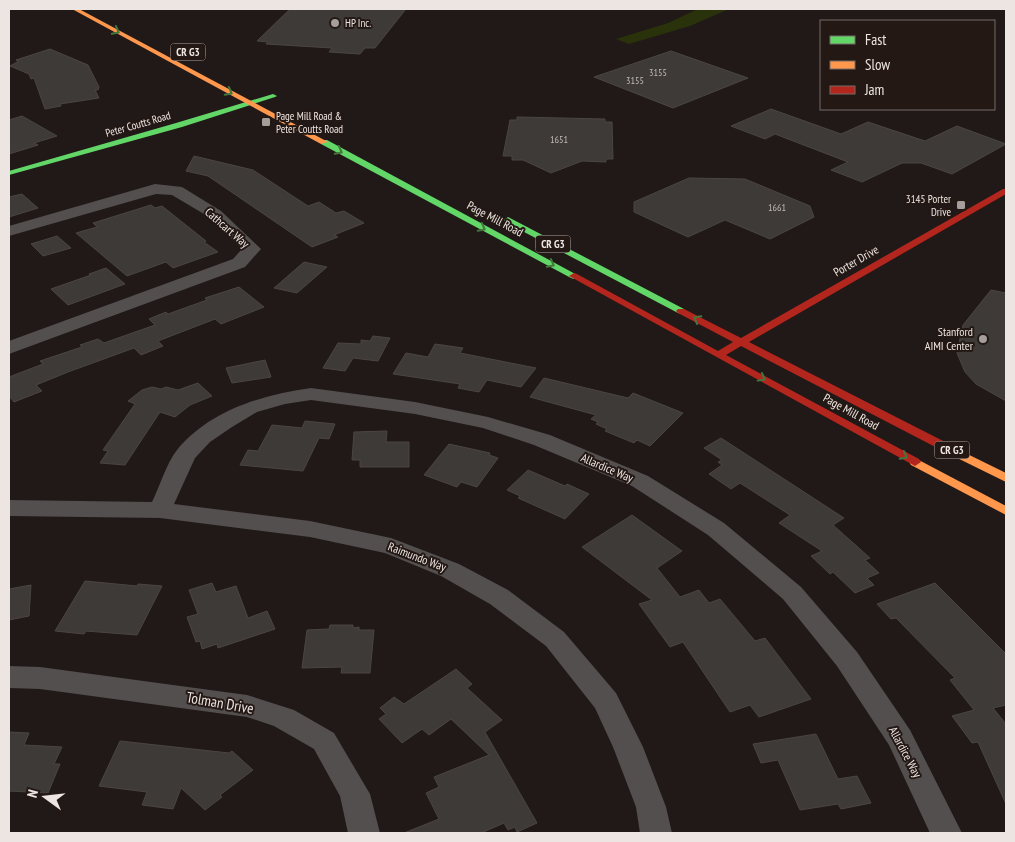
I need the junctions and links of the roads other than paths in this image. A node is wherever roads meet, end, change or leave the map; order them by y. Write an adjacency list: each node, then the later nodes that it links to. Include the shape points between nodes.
1 (75, 9): 3 (main road, Page Mill Road / CR G3, one-way to 3)
2 (255, 87): 3 (main road, Peter Coutts Road, via 277,98)
3 (250, 103): 4 (main road, Peter Coutts Road); 10 (main road, Page Mill Road / CR G3, one-way to 10)
4 (9, 173)
5 (1006, 192): 8 (main road, Porter Drive)
6 (494, 212): 8 (main road, Page Mill Road / CR G3, one-way to 6)
7 (9, 231): 9 (street, Cathcart Way, via 155,189 176,190 214,214 252,249 239,263)
8 (741, 342): 10 (main road, Porter Drive); 11 (main road, Page Mill Road / CR G3)
9 (9, 348)
10 (720, 354): 14 (main road, Page Mill Road / CR G3, one-way to 14)
11 (1006, 478)
12 (9, 508): 13 (street, Raimundo Way)
13 (160, 510): 17 (street, Raimundo Way, via 310,529 391,546 450,570 499,597 555,639 606,702 652,807); 18 (street, Allardice Way, via 185,455 202,437 250,408 282,398 311,394 415,408 488,422 542,440 640,482 716,529 792,593 847,659 900,738)
14 (1006, 511)
15 (9, 676): 16 (street, Tolman Drive, via 247,706 284,718 324,741 355,794)
16 (364, 833)
17 (656, 833)
18 (946, 833)

